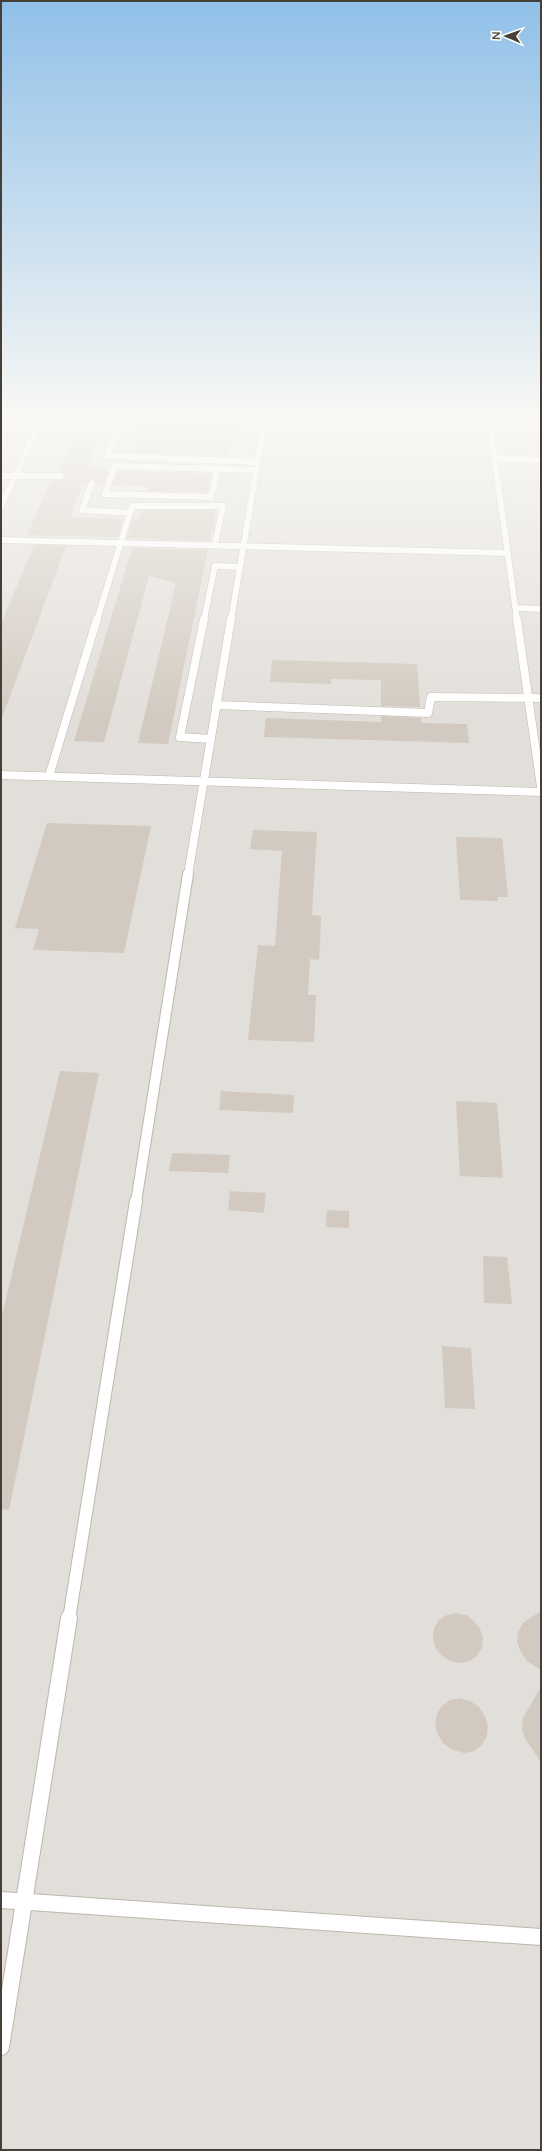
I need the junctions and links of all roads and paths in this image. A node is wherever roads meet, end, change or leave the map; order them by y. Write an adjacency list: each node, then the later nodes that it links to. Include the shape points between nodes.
1 (128, 519): 6 (lane)
2 (220, 519): 7 (lane)
3 (248, 519): 8 (lane)
4 (503, 519): 9 (lane)
5 (1, 540): 6 (lane)
6 (121, 543): 7 (lane); 18 (lane)
7 (215, 545): 8 (lane)
8 (244, 546): 9 (lane); 10 (lane)
9 (508, 553): 11 (lane)
10 (240, 567): 15 (lane); 16 (lane, via 215,566 180,737)
11 (516, 608): 12 (lane); 13 (lane)
12 (541, 608)
13 (528, 698): 14 (lane); 15 (lane, via 431,697 428,713); 20 (lane)
14 (541, 698)
15 (216, 705): 16 (lane)
16 (210, 740): 19 (lane)
17 (1, 775): 18 (lane)
18 (50, 776): 19 (lane)
19 (203, 781): 21 (lane); 23 (lane)
20 (541, 787)
21 (541, 792)
22 (1, 1900): 23 (lane)
23 (25, 1902): 24 (lane); 25 (lane)
24 (541, 1937)
25 (1, 2047)

